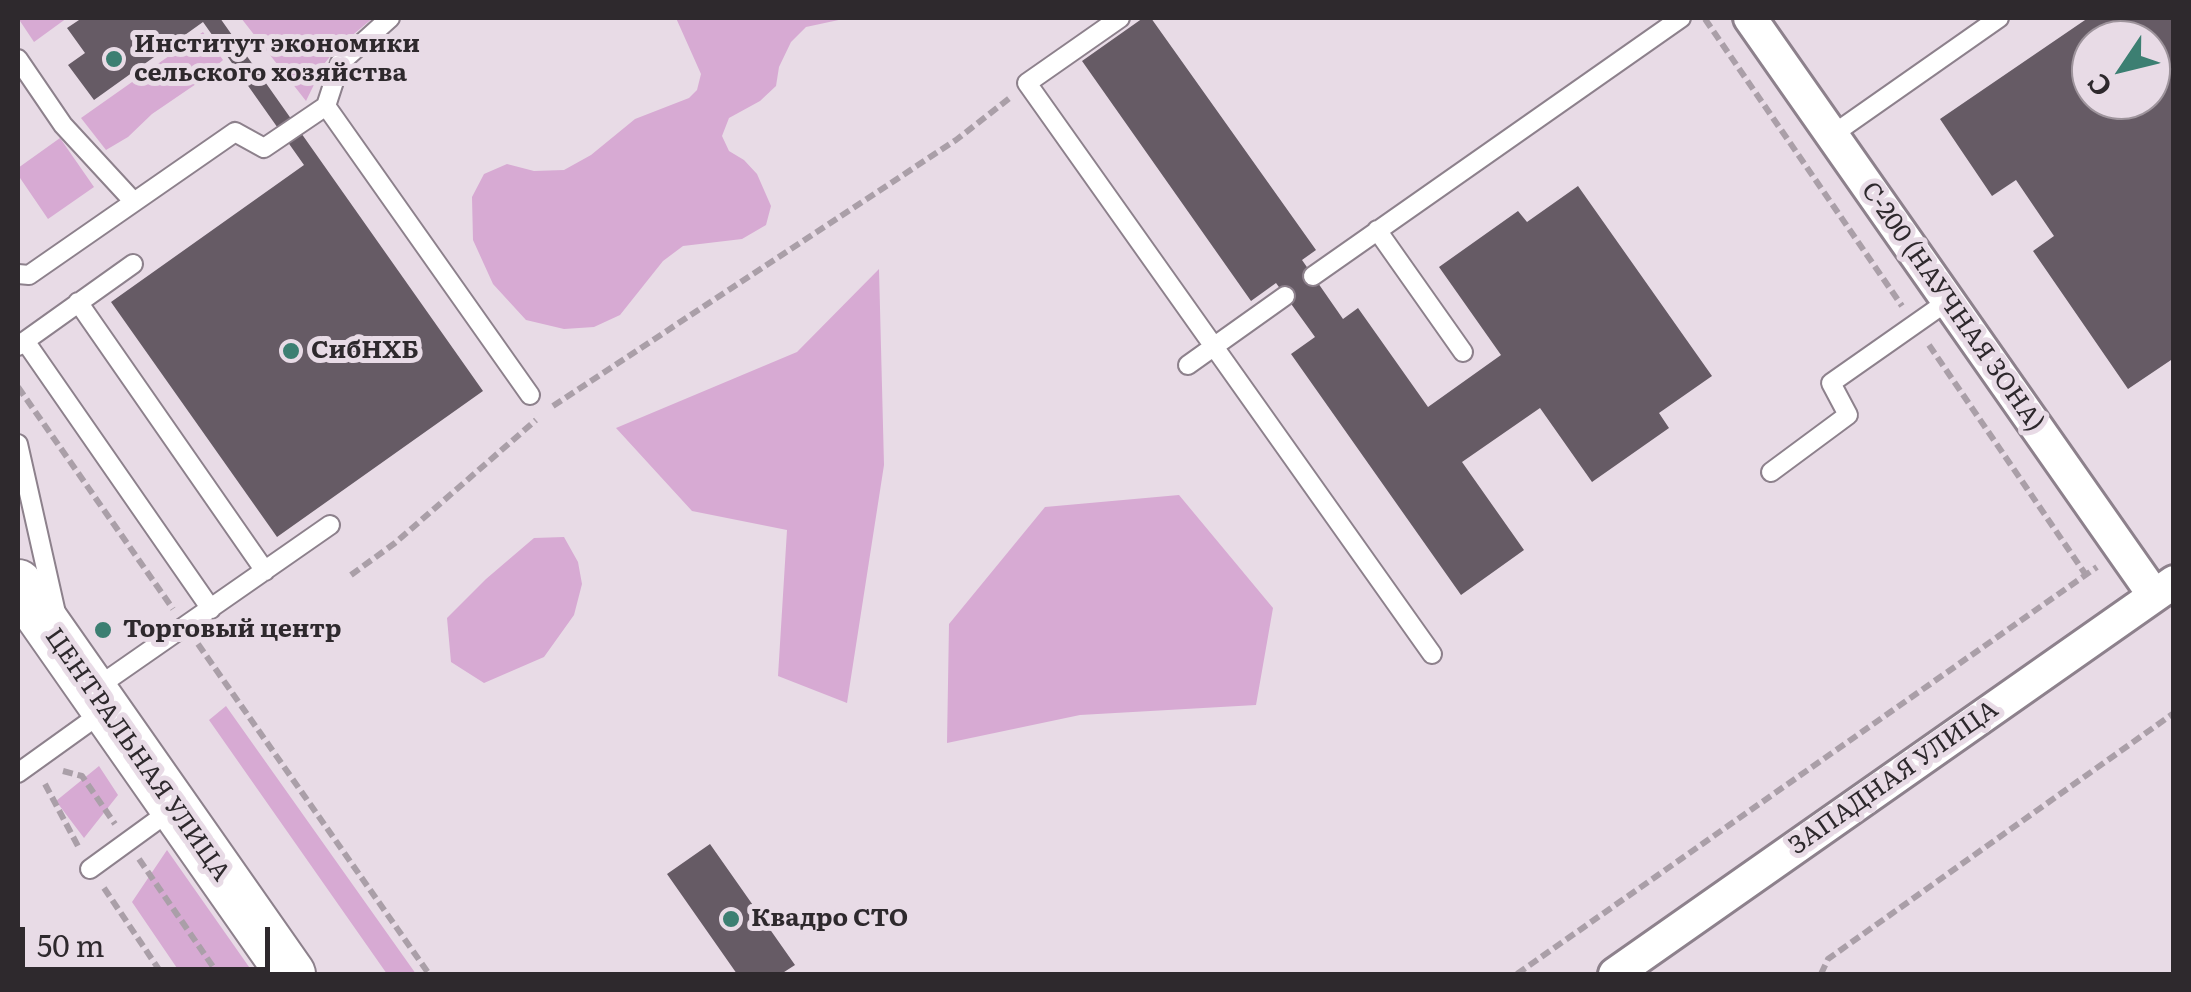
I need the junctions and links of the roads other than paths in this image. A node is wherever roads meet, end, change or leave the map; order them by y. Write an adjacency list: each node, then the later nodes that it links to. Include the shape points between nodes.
1 (390, 18): 7 (lane, via 340,63)
2 (1120, 18): 18 (lane, via 1027,84)
3 (1681, 18): 10 (lane)
4 (1750, 18): 8 (street, С-200 (НАУЧНАЯ ЗОНА))
5 (1999, 18): 8 (lane)
6 (18, 59): 9 (lane, via 63,125)
7 (326, 106): 9 (lane, via 264,148 235,132); 21 (lane)
8 (1832, 135): 15 (street, С-200 (НАУЧНАЯ ЗОНА))
9 (134, 202): 12 (lane, via 30,275)
10 (1376, 230): 13 (lane); 19 (lane)
11 (133, 264): 16 (lane)
12 (18, 274)
13 (1313, 276)
14 (1285, 296): 18 (lane)
15 (1948, 301): 23 (lane, via 1832,383 1848,415); 27 (street, С-200 (НАУЧНАЯ ЗОНА), via 2122,550)
16 (78, 302): 17 (lane); 25 (lane)
17 (21, 344): 28 (lane)
18 (1212, 348): 20 (lane); 29 (lane)
19 (1463, 352)
20 (1188, 365)
21 (530, 395)
22 (18, 444): 30 (lane)
23 (1771, 472)
24 (330, 525): 25 (lane)
25 (265, 571): 28 (lane)
26 (18, 584): 30 (main road, ЦЕНТРАЛЬНАЯ УЛИЦА)
27 (2164, 589): 35 (street, ЗАПАДНАЯ УЛИЦА)
28 (211, 609): 30 (lane)
29 (1432, 654)
30 (88, 684): 31 (lane); 32 (main road, ЦЕНТРАЛЬНАЯ УЛИЦА)
31 (18, 773)
32 (174, 808): 33 (lane); 34 (main road, ЦЕНТРАЛЬНАЯ УЛИЦА)
33 (90, 869)
34 (291, 974)
35 (1616, 974)

